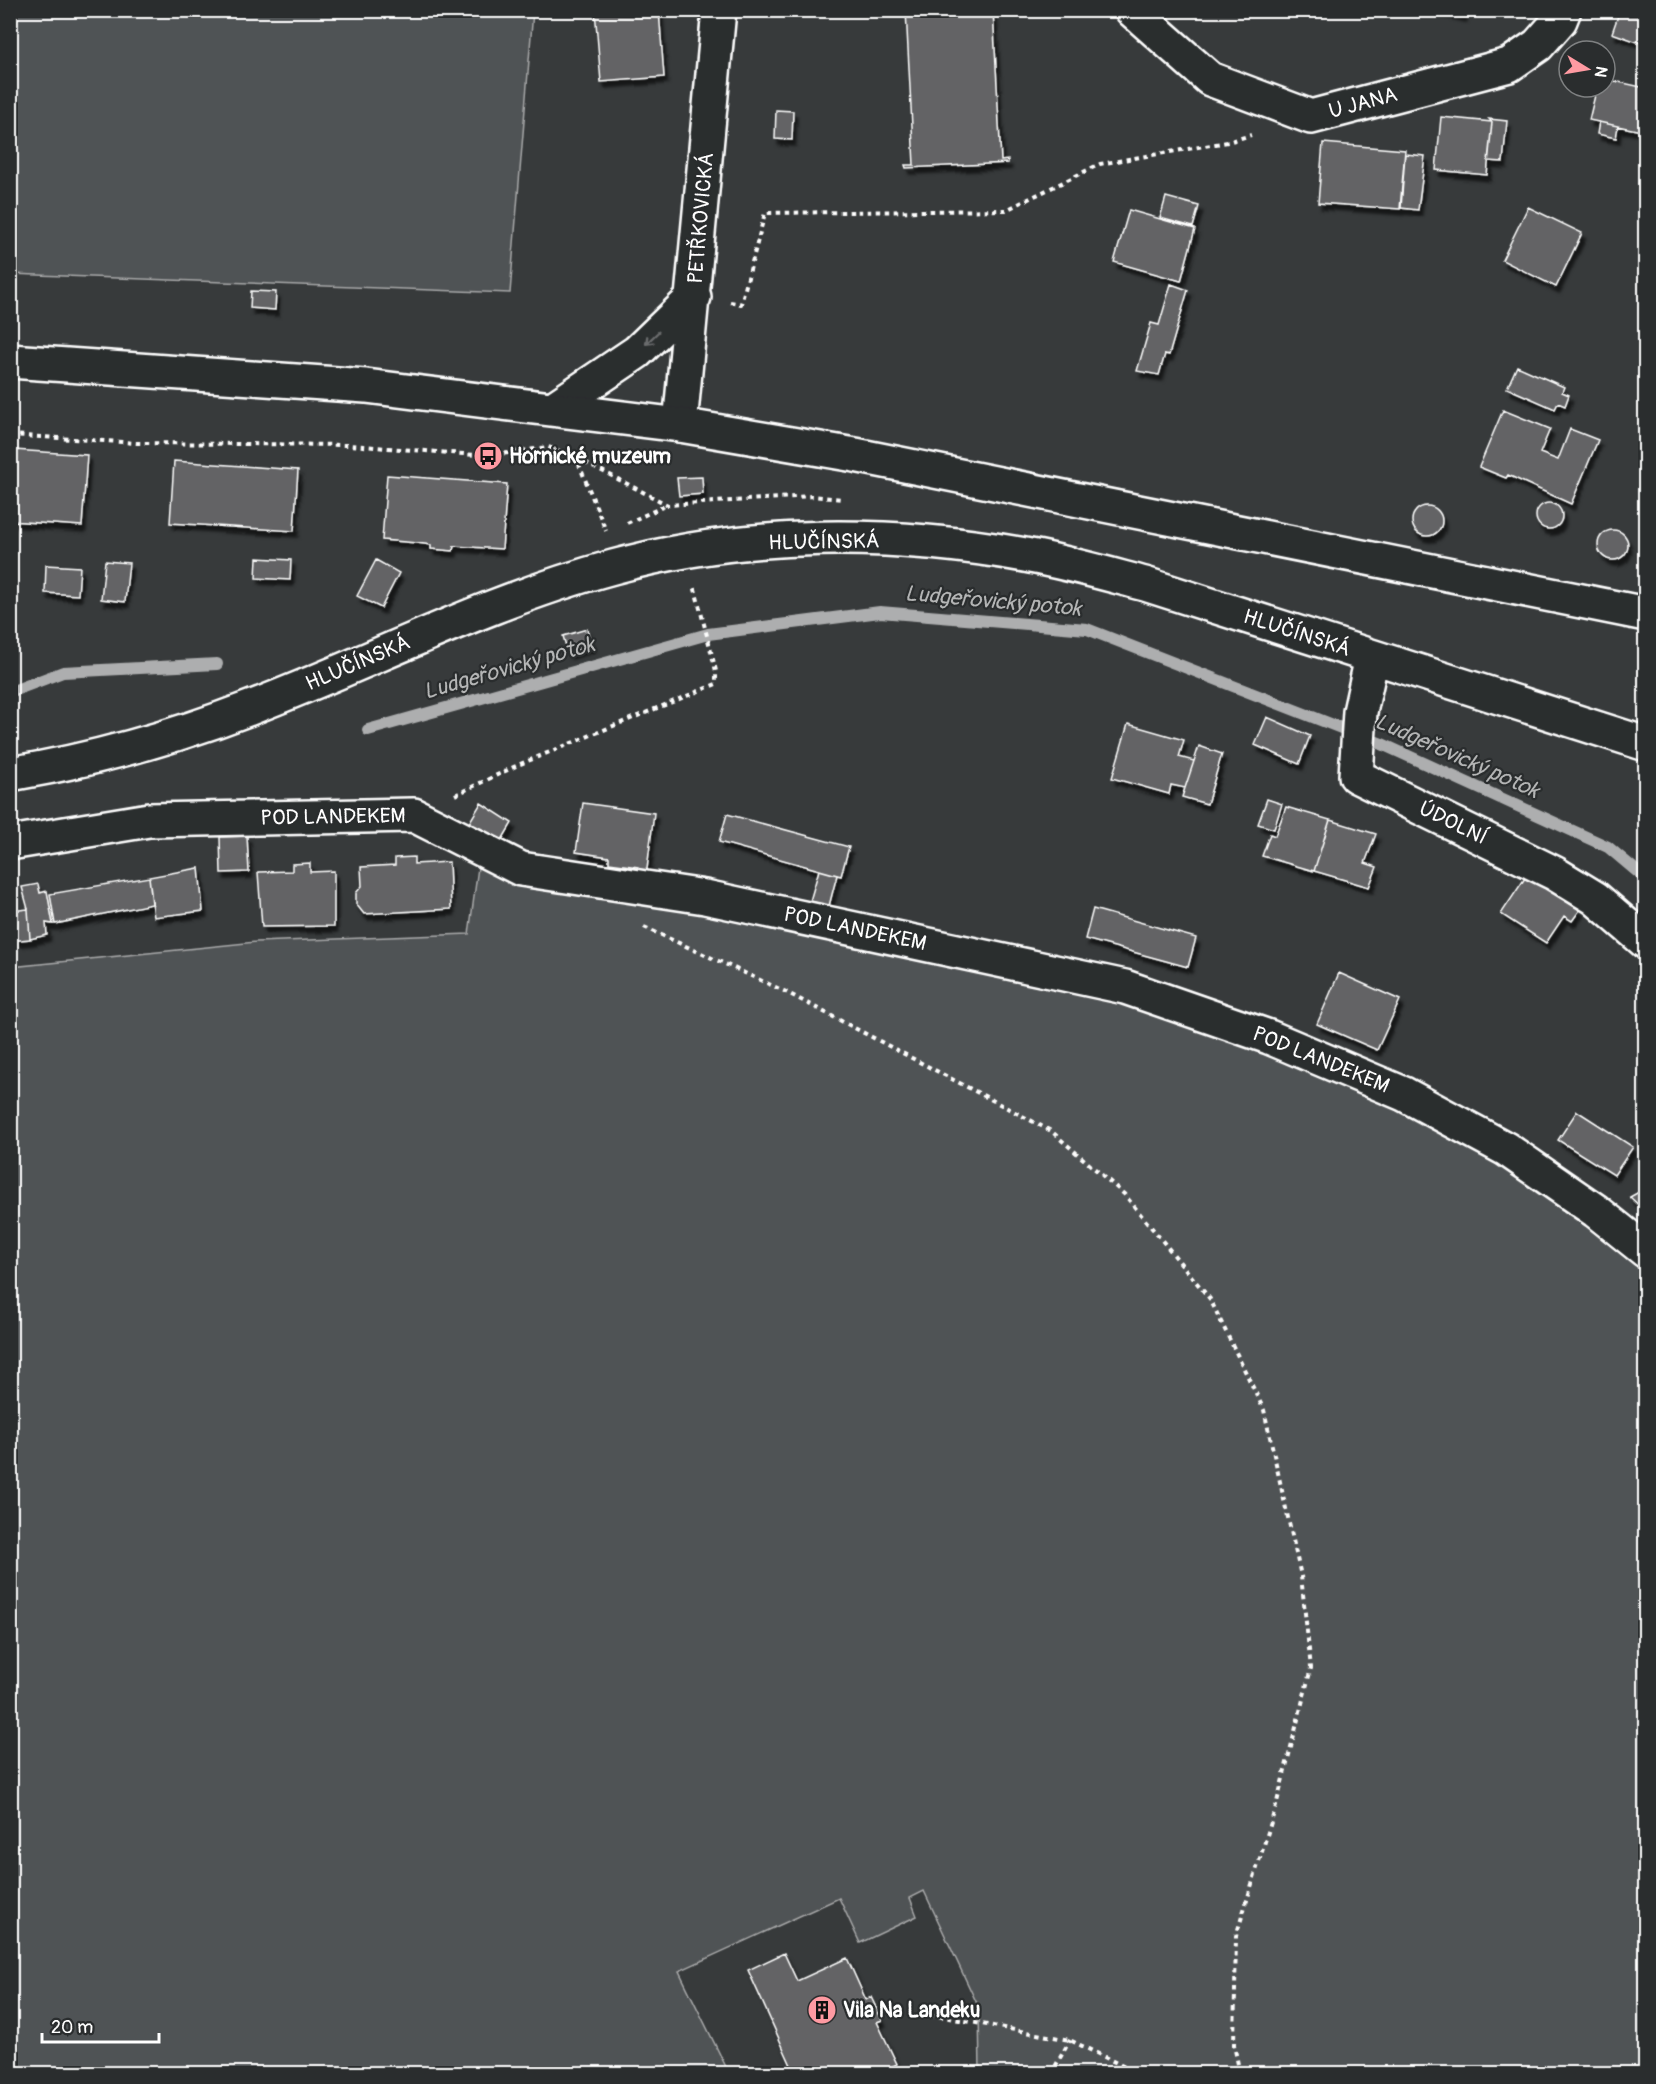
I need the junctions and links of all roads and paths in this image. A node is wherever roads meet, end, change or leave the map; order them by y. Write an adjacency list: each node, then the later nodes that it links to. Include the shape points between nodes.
1 (719, 10): 5 (street, PETŘKOVICKÁ)
2 (1132, 10): 4 (street, U JANA, via 1210,79)
3 (1564, 10): 4 (street, U JANA, via 1538,45 1509,65)
4 (1311, 117): 5 (path, via 1228,142 1100,164 1006,210 765,213 741,304)
5 (694, 297): 7 (street, one-way to 7, via 637,352); 8 (street, PETŘKOVICKÁ)
6 (10, 361): 7 (street, via 366,386)
7 (554, 408): 8 (street)
8 (680, 425): 14 (street, via 855,455)
9 (10, 435): 10 (path, via 137,443 350,445 488,456 548,447)
10 (576, 457): 12 (path); 12 (path, via 607,533)
11 (854, 500): 12 (path, via 810,496)
12 (668, 505)
13 (694, 583): 18 (path, via 716,684 518,765)
14 (1646, 614)
15 (1372, 657): 16 (street, HLUČÍNSKÁ); 17 (street, HLUČÍNSKÁ, via 1145,584 1030,556 925,542 787,540 682,552 614,567 508,602 189,729 65,765); 21 (street, ÚDOLNÍ, via 1360,712 1356,776 1554,873 1595,898)
16 (1646, 744)
17 (10, 774)
18 (414, 815): 19 (street, POD LANDEKEM, via 149,820); 22 (street, POD LANDEKEM, via 521,869 705,897 1125,987 1269,1038 1404,1094 1506,1149)
19 (10, 843)
20 (643, 926): 27 (path, via 784,991 1050,1131 1124,1194 1210,1299 1264,1410 1301,1576 1311,1668 1276,1806 1236,1936 1234,2045)
21 (1646, 942)
22 (1646, 1251)
23 (921, 2013): 24 (path)
24 (1070, 2040): 25 (path); 26 (path)
25 (1051, 2073)
26 (1139, 2073)
27 (1240, 2073)

